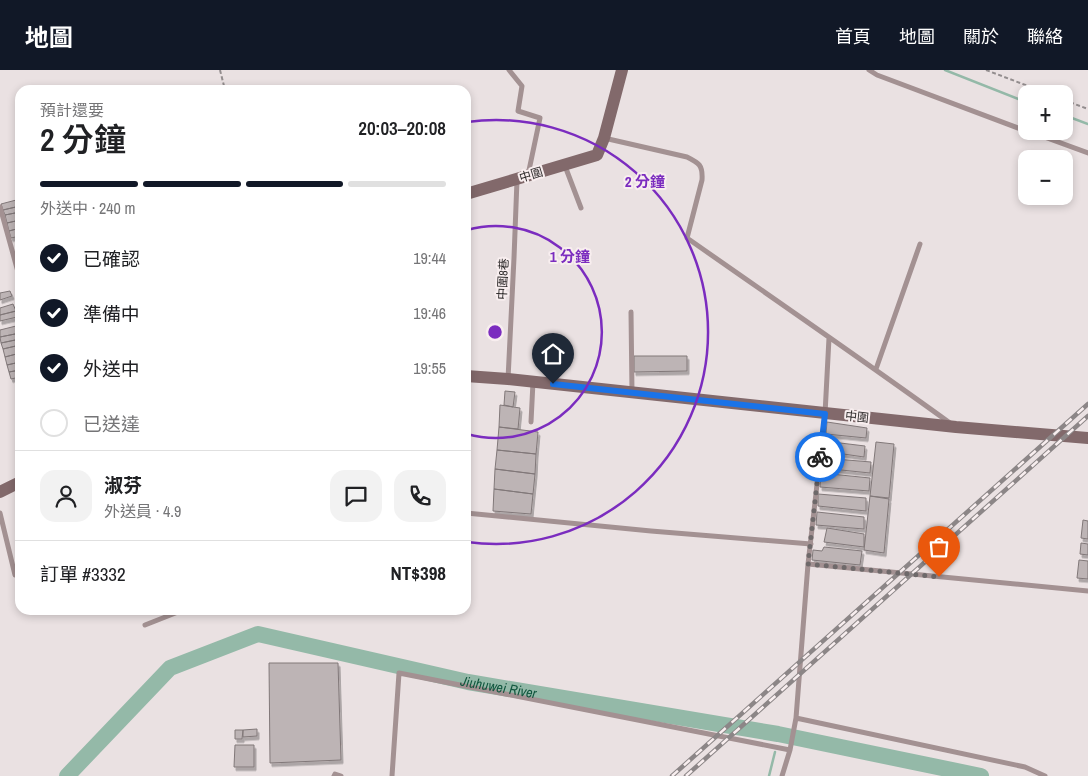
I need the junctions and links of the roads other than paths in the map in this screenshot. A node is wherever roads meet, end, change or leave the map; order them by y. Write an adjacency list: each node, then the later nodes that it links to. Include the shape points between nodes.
1 (509, 70): 9 (lane, 中圍8巷, via 522,86 518,111 540,118)
2 (622, 70): 5 (street, 中圍)
3 (870, 70): 4 (lane)
4 (1018, 128)
5 (604, 138): 8 (street, 中圍, via 597,155); 16 (lane, via 687,157 698,163 702,180 687,238)
6 (1052, 140): 7 (lane)
7 (1088, 153)
8 (564, 165): 9 (street, 中圍); 12 (lane)
9 (522, 178): 10 (street, 中圍); 19 (lane, 中圍8巷)
10 (471, 193)
11 (0, 207): 14 (lane)
12 (581, 208)
13 (920, 244): 17 (lane)
14 (15, 261)
15 (630, 312): 21 (lane)
16 (829, 338): 17 (lane); 22 (lane)
17 (876, 369): 24 (lane)
18 (471, 376): 19 (street, 中圍)
19 (508, 379): 20 (street, 中圍)
20 (533, 382): 21 (street, 中圍); 23 (lane)
21 (632, 393): 22 (street, 中圍)
22 (825, 414): 24 (street, 中圍); 30 (lane)
23 (531, 422)
24 (956, 427): 25 (street, 中圍)
25 (1088, 438)
26 (15, 484): 27 (street)
27 (0, 492)
28 (0, 513): 32 (lane)
29 (471, 513): 30 (lane)
30 (810, 544): 31 (lane)
31 (808, 564): 33 (lane); 36 (lane)
32 (15, 575)
33 (1088, 591)
34 (171, 615): 35 (lane)
35 (145, 626)
36 (796, 718): 37 (lane); 42 (lane, via 1025,767)
37 (790, 747): 40 (lane, via 399,672); 41 (lane)
38 (334, 776): 39 (lane)
39 (341, 776)
40 (392, 776)
41 (782, 776)
42 (1045, 776)

